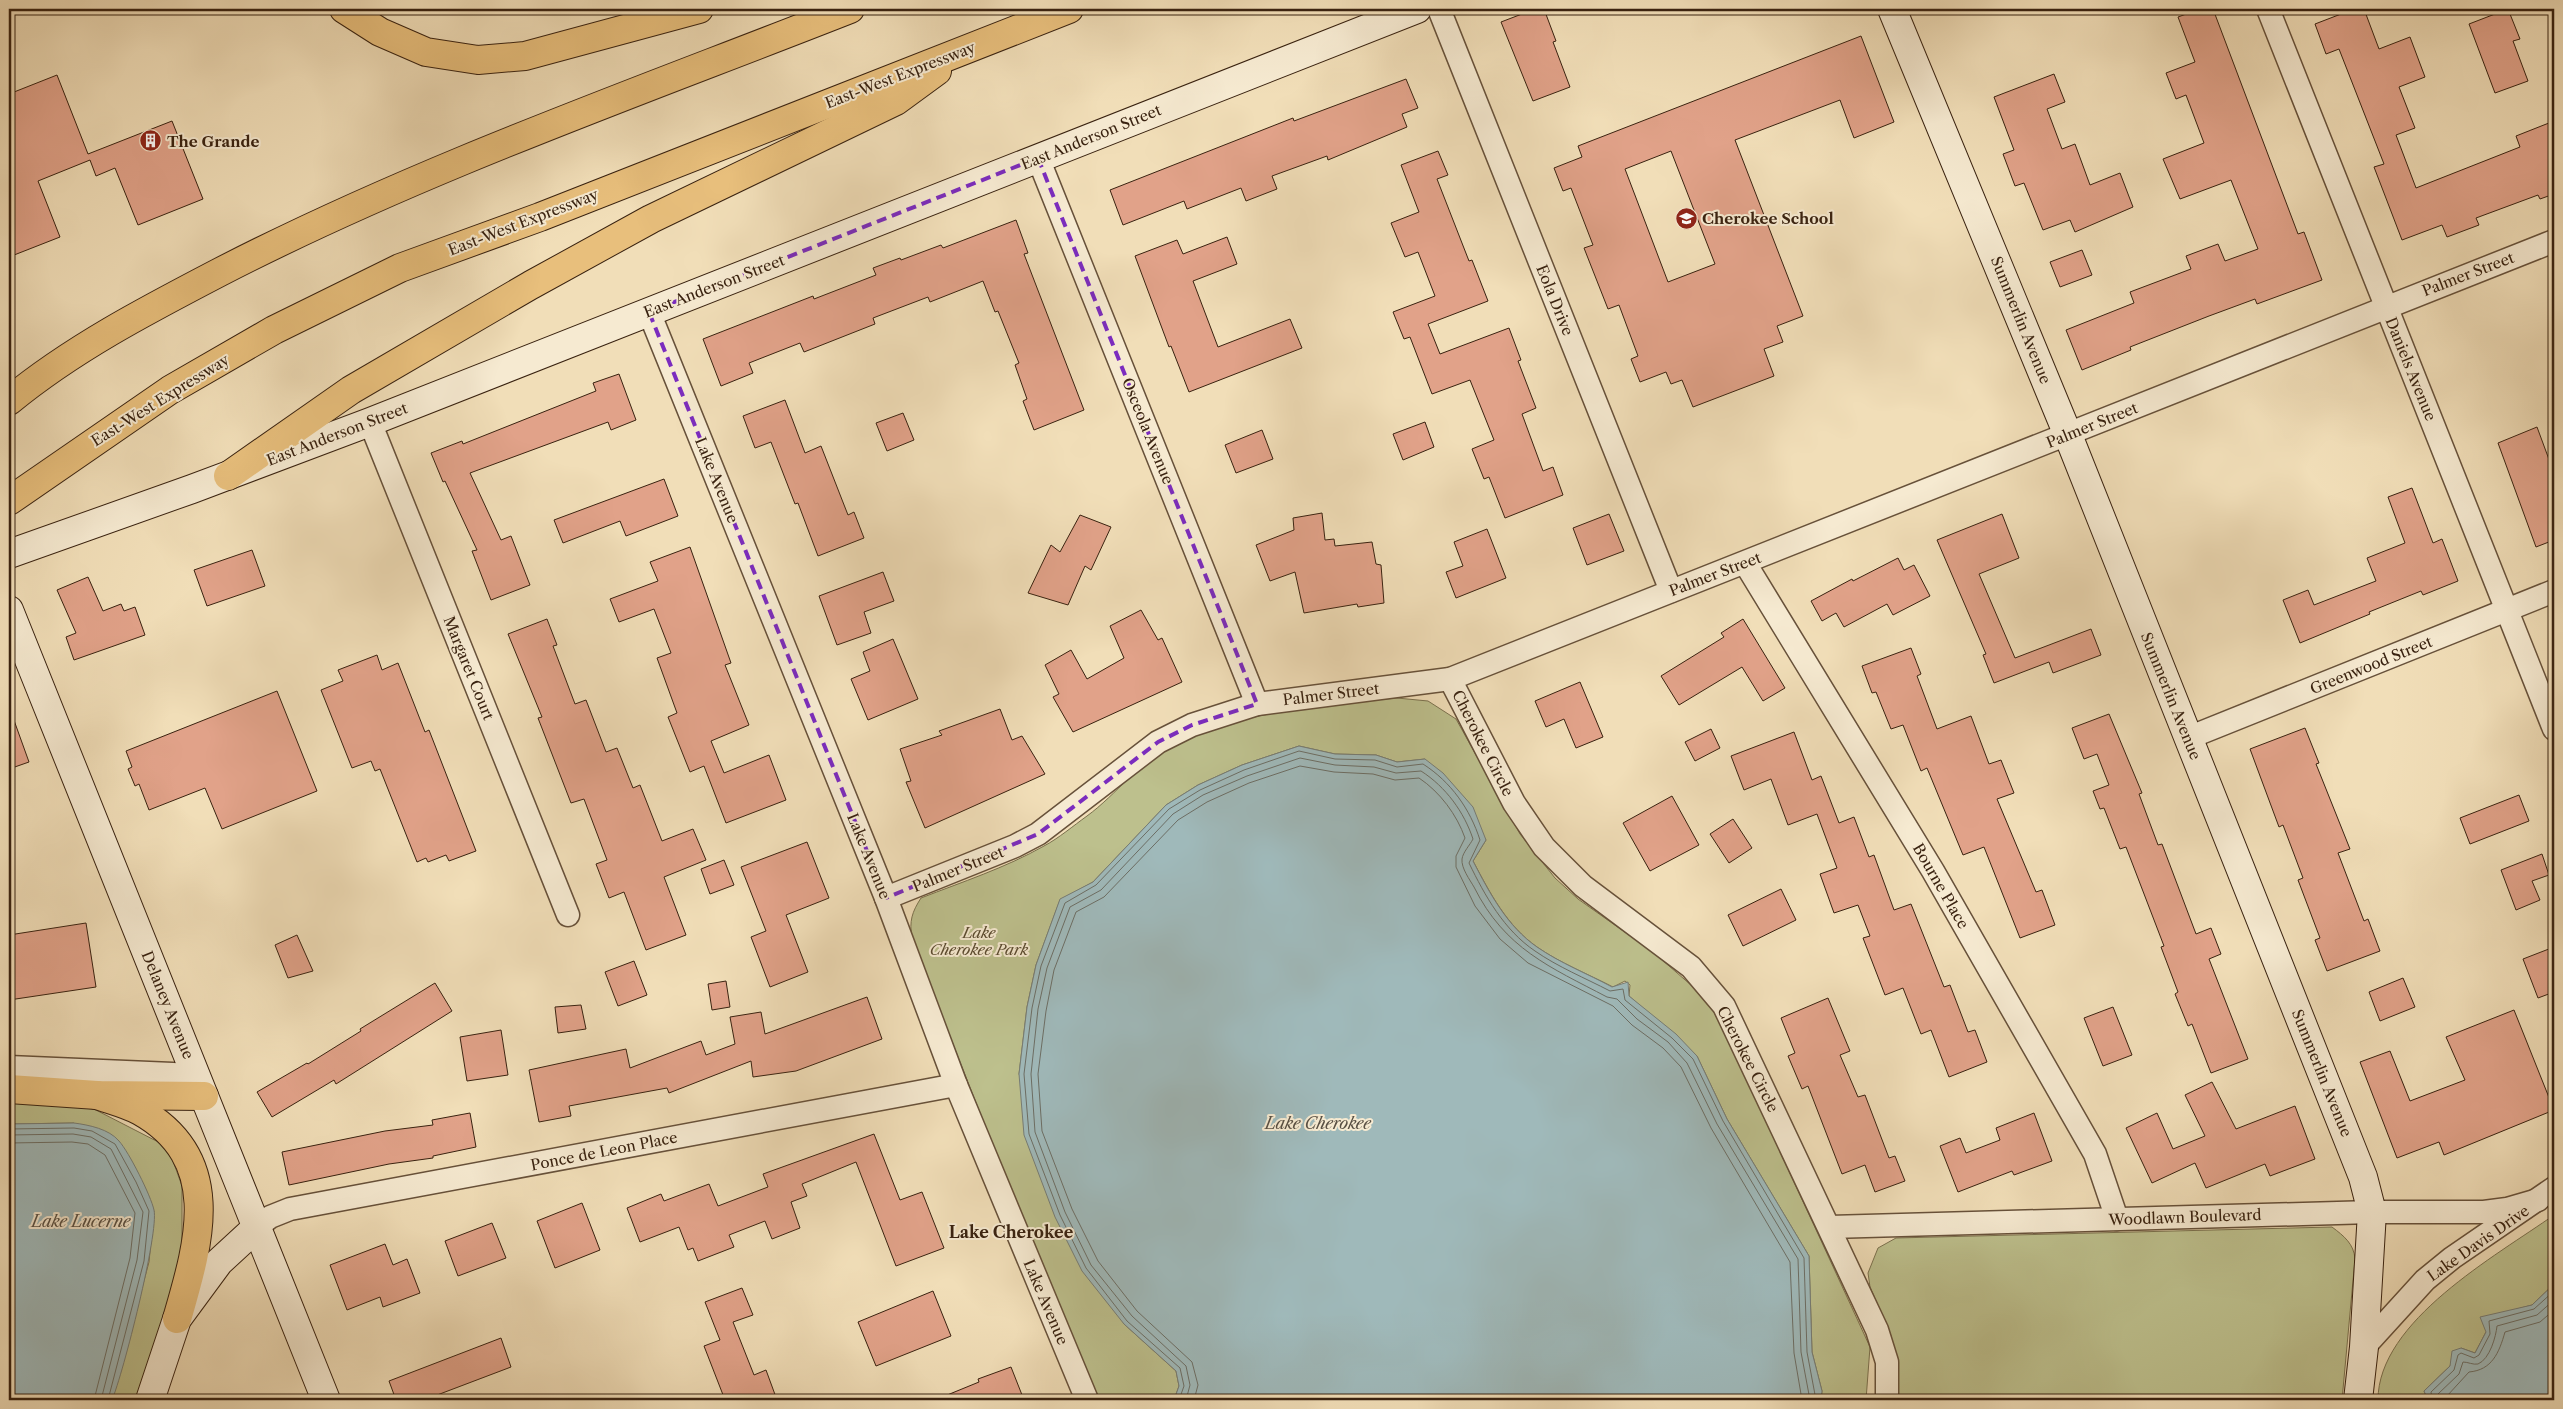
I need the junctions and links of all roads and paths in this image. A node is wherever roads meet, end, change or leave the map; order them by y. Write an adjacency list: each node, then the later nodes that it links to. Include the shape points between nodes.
1 (344, 9): 2 (highway, via 380,32 426,52 478,60 525,56)
2 (699, 9)
3 (850, 9): 14 (highway, via 485,153 320,223 171,298)
4 (1069, 9): 9 (highway, East-West Expressway)
5 (1417, 9): 10 (street, East Anderson Street)
6 (1439, 9): 23 (street, Eola Drive)
7 (1892, 9): 18 (street, Summerlin Avenue)
8 (2268, 9): 12 (street, Daniels Avenue)
9 (969, 48): 19 (highway, via 896,101 651,219 530,285 351,390); 20 (highway, East-West Expressway, via 540,217 400,268 274,330 170,390)
10 (1038, 158): 13 (street, East Anderson Street); 28 (street, Osceola Avenue)
11 (2554, 241): 12 (street, Palmer Street)
12 (2386, 306): 18 (street, Palmer Street); 26 (street, Daniels Avenue)
13 (649, 312): 17 (street, East Anderson Street); 31 (street, Lake Avenue)
14 (43, 373): 15 (highway); 16 (highway)
15 (9, 389)
16 (9, 401)
17 (370, 422): 19 (street, East Anderson Street); 32 (street, Margaret Court)
18 (2068, 435): 22 (street, Palmer Street); 30 (street, Summerlin Avenue)
19 (228, 476): 21 (street, East Anderson Street)
20 (9, 501)
21 (9, 554)
22 (1745, 563): 23 (street, Palmer Street); 40 (street, Bourne Place, via 1933,871 2095,1154)
23 (1672, 591): 27 (street, Palmer Street)
24 (2554, 591): 26 (street, Greenwood Street)
25 (9, 610): 35 (street, Delaney Avenue)
26 (2506, 610): 29 (street, Daniels Avenue); 30 (street, Greenwood Street)
27 (1450, 679): 28 (street, Palmer Street); 42 (street, Cherokee Circle, via 1514,804 1544,847 1583,886 1691,967 1724,1006)
28 (1258, 704): 31 (street, Palmer Street, via 1192,725 1158,742 1030,838)
29 (2554, 729)
30 (2188, 738): 39 (street, Summerlin Avenue, via 2364,1177)
31 (886, 898): 34 (street, Lake Avenue)
32 (568, 915)
33 (9, 1067): 35 (street)
34 (956, 1085): 41 (street, Ponce de Leon Place, via 290,1209); 47 (street, Lake Avenue)
35 (200, 1086): 37 (highway); 41 (street, Delaney Avenue)
36 (9, 1089): 37 (highway)
37 (97, 1095): 43 (highway, via 140,1111 170,1134 191,1163 199,1188 200,1218 193,1266)
38 (2546, 1194): 39 (street, Woodlawn Boulevard, via 2507,1209 2484,1212); 44 (street, Lake Davis Drive, via 2425,1280)
39 (2372, 1212): 40 (street, Woodlawn Boulevard); 44 (street, Summerlin Avenue)
40 (2117, 1219): 42 (street, Woodlawn Boulevard)
41 (256, 1227): 43 (street, via 219,1262); 46 (street, Delaney Avenue)
42 (1830, 1227): 48 (street, Cherokee Circle, via 1877,1330 1887,1362)
43 (177, 1319): 45 (street)
44 (2364, 1347): 49 (street, Summerlin Avenue)
45 (150, 1400)
46 (326, 1400)
47 (1087, 1400)
48 (1888, 1400)
49 (2358, 1400)

